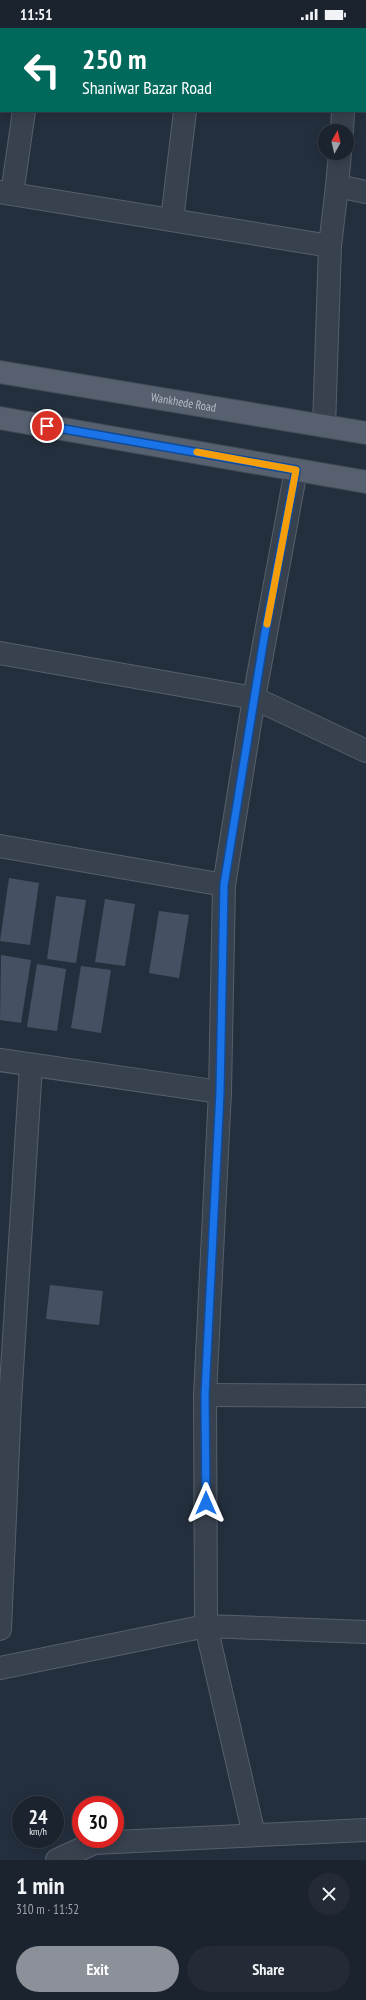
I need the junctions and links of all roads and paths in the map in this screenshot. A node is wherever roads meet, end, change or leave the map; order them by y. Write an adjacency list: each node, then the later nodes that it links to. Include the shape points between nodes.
1 (24, 112): 8 (street)
2 (185, 112): 9 (street)
3 (343, 112): 4 (street)
4 (342, 124)
5 (339, 160): 6 (street)
6 (337, 186): 7 (street); 10 (street)
7 (366, 192)
8 (6, 193): 9 (street)
9 (172, 220): 10 (street)
10 (330, 246): 13 (street)
11 (0, 372): 13 (main road, Wankhede Road)
12 (0, 418): 15 (main road)
13 (324, 426): 14 (main road, Wankhede Road)
14 (366, 433)
15 (296, 470): 16 (main road); 18 (street)
16 (366, 482)
17 (0, 653): 18 (street)
18 (254, 698): 19 (street); 21 (street)
19 (366, 751)
20 (0, 846): 21 (street)
21 (224, 885): 24 (street)
22 (0, 1060): 23 (street)
23 (31, 1066): 24 (street); 28 (street, via 10,1402)
24 (220, 1092): 25 (street)
25 (205, 1395): 26 (street); 27 (street)
26 (366, 1396)
27 (206, 1626): 29 (street); 30 (street); 32 (street)
28 (0, 1629)
29 (366, 1632)
30 (0, 1668)
31 (366, 1830): 32 (street)
32 (254, 1835): 33 (street, via 94,1843)
33 (56, 1860)

